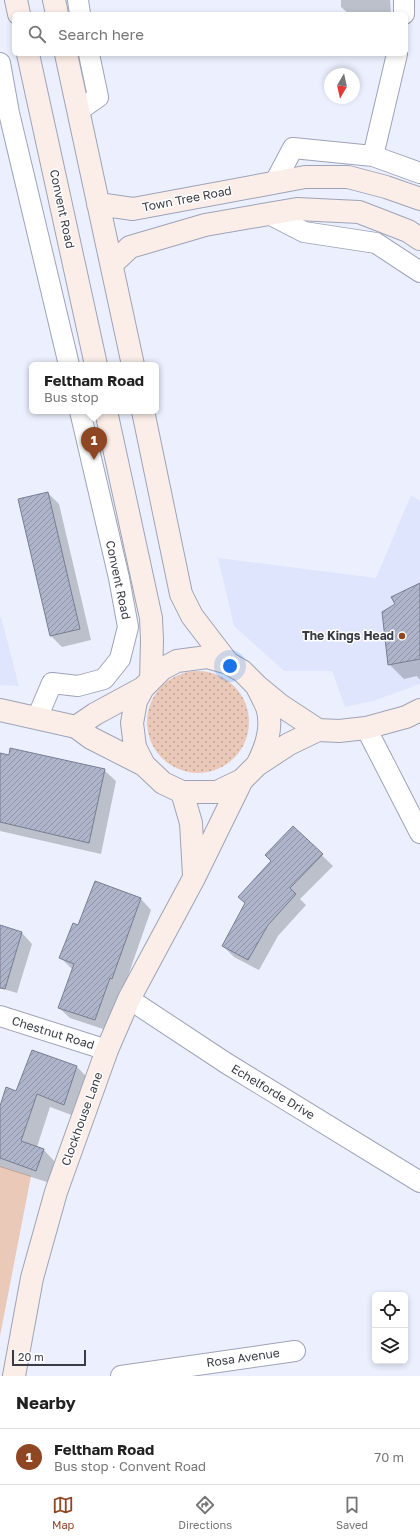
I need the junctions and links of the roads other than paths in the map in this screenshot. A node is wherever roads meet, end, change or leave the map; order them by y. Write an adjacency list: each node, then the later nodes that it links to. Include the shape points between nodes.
1 (16, 0): 5 (main road)
2 (54, 0): 6 (main road)
3 (78, 0): 7 (street)
4 (404, 0): 8 (street)
5 (19, 12)
6 (57, 12)
7 (80, 12)
8 (404, 12)
9 (28, 56): 26 (main road, Convent Road)
10 (66, 56): 14 (main road)
11 (89, 56): 14 (street, via 98,97)
12 (397, 56): 16 (street)
13 (0, 63): 15 (street)
14 (78, 110): 20 (main road)
15 (4, 114): 25 (street)
16 (373, 156): 17 (street); 18 (street, via 293,148)
17 (420, 173)
18 (275, 182): 19 (main road, Town Tree Road, via 305,177 348,177); 20 (main road, Town Tree Road, via 133,209)
19 (420, 199)
20 (98, 204): 23 (main road)
21 (269, 214): 22 (main road, via 297,209 358,212 408,231); 23 (main road, via 205,225 130,247); 24 (street, via 304,232 376,243)
22 (420, 239)
23 (112, 264): 27 (main road)
24 (420, 272)
25 (68, 362)
26 (95, 362)
27 (132, 362)
28 (81, 414): 36 (street, Convent Road, via 119,578 128,628 120,659 104,679 78,686 52,683)
29 (107, 414): 32 (main road, Convent Road, via 151,618 152,640)
30 (144, 414): 31 (main road, via 181,594 192,616)
31 (228, 663): 32 (main road, via 206,657 177,661 162,669); 33 (main road, via 242,671)
32 (147, 684): 37 (main road); 40 (main road, via 136,701 132,723 135,747)
33 (257, 686): 39 (main road, via 280,706); 41 (main road, via 267,709 269,731 264,753)
34 (0, 710): 36 (main road)
35 (420, 710): 38 (main road, via 406,717)
36 (37, 718): 37 (main road)
37 (76, 727): 40 (main road, via 91,738)
38 (366, 728): 39 (main road); 43 (street)
39 (318, 730): 41 (main road, via 289,744)
40 (144, 765): 42 (main road, via 163,783)
41 (250, 772): 42 (main road, via 217,792); 44 (main road, Clockhouse Lane)
42 (182, 792): 44 (main road, via 191,823)
43 (420, 833)
44 (194, 878): 45 (main road, Clockhouse Lane)
45 (129, 999): 47 (main road, Clockhouse Lane); 48 (street, Echelforde Drive, via 226,1063)
46 (0, 1016): 47 (street, Chestnut Road)
47 (107, 1050): 50 (main road, Clockhouse Lane, via 56,1192 32,1278)
48 (420, 1182)
49 (295, 1351): 51 (street, Rosa Avenue)
50 (14, 1376)
51 (120, 1376)

